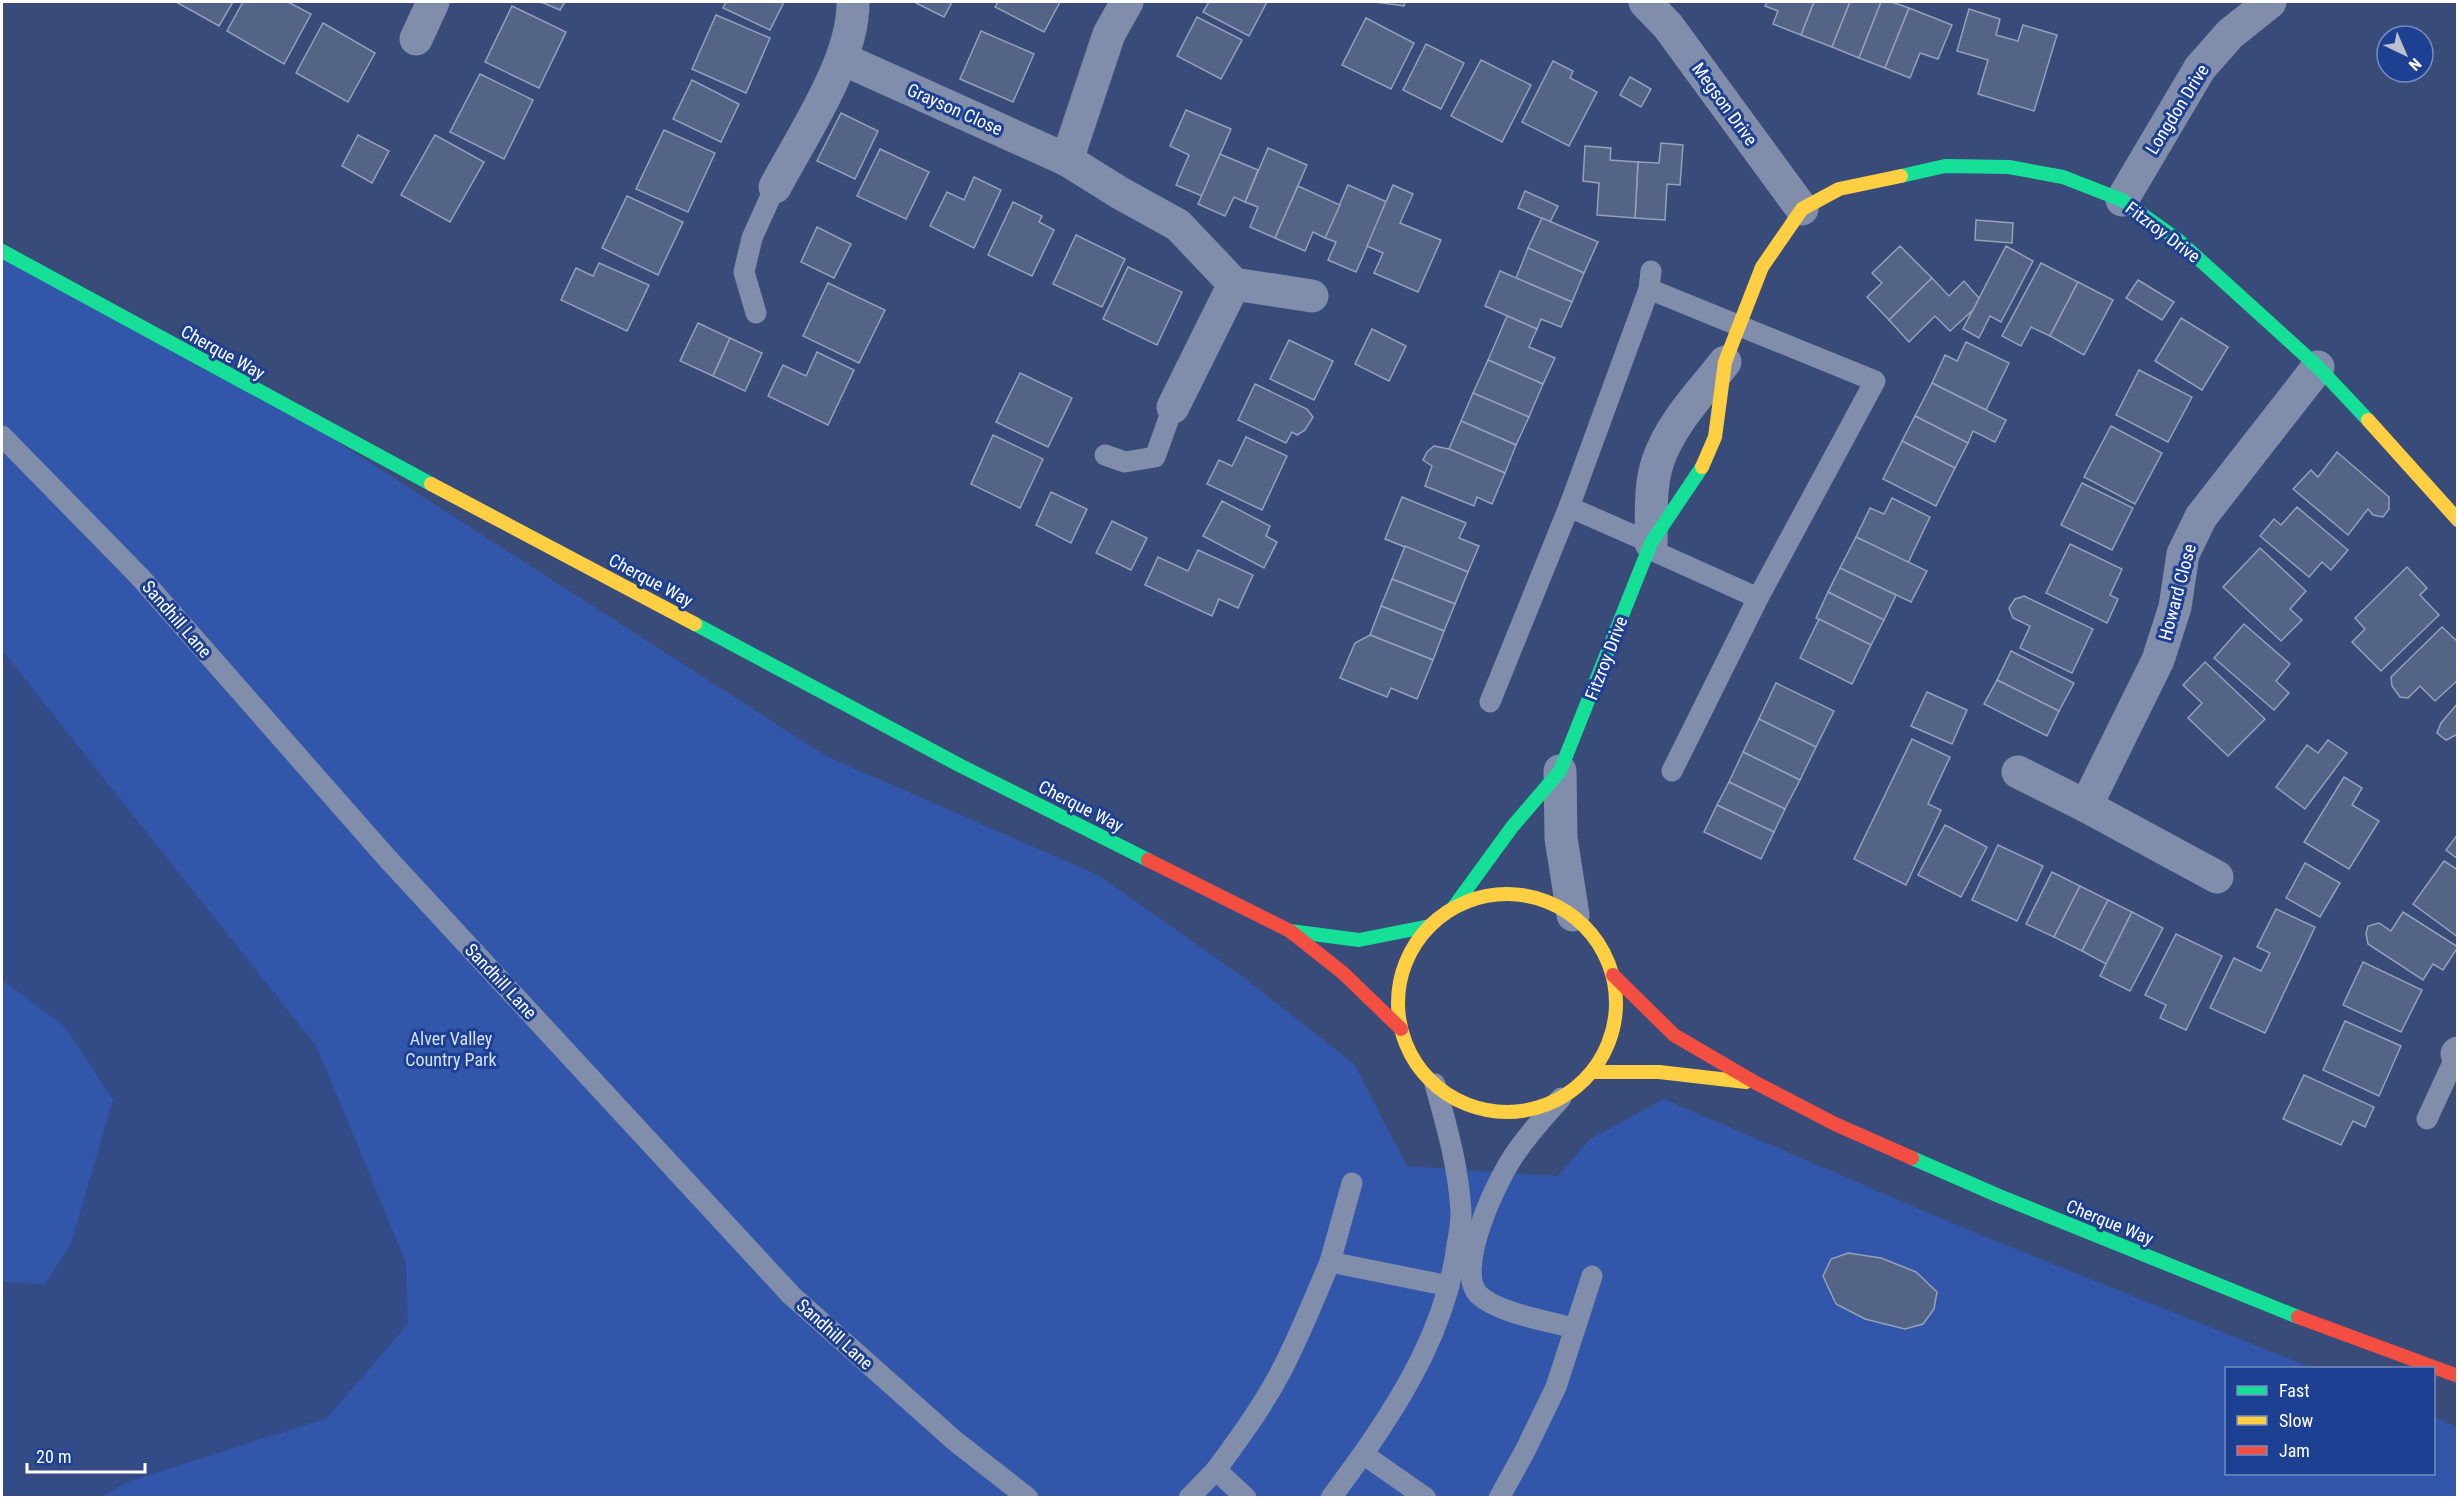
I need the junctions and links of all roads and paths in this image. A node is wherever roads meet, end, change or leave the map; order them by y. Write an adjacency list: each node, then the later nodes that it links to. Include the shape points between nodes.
1 (433, 2): 6 (street)
2 (853, 2): 7 (street)
3 (1127, 2): 8 (street, via 1109,34)
4 (1645, 2): 11 (street, Megson Drive, via 1668,26)
5 (2271, 2): 10 (street, Longdon Drive, via 2230,34 2200,68)
6 (416, 39)
7 (843, 59): 8 (street, Grayson Close); 9 (street)
8 (1067, 160): 13 (street, Grayson Close, via 1178,225)
9 (775, 187): 15 (lane, via 752,238 744,272)
10 (2122, 201): 11 (street, Fitzroy Drive, via 2063,177 2009,167 1945,166 1839,189); 18 (street, Fitzroy Drive, via 2178,240)
11 (1802, 209): 16 (street, Fitzroy Drive, via 1762,267)
12 (2, 251): 35 (street, Cherque Way, via 267,397 951,760)
13 (1234, 284): 14 (street); 19 (street)
14 (1312, 296)
15 (756, 313)
16 (1739, 325): 17 (street, Fitzroy Drive); 22 (lane, via 1650,280); 25 (lane, via 1875,381)
17 (1725, 362): 24 (street, Fitzroy Drive, via 1715,437 1699,475); 24 (street, Fitzroy Drive, via 1678,422 1658,461)
18 (2318, 367): 23 (street, Fitzroy Drive); 30 (street, Howard Close, via 2201,517 2183,554 2175,607 2158,660)
19 (1173, 407): 21 (lane, via 1155,457 1125,462)
20 (2, 436): 54 (lane, Sandhill Lane, via 140,577 387,858 791,1295 955,1440)
21 (1105, 455)
22 (1569, 507): 24 (lane); 26 (lane)
23 (2457, 520)
24 (1650, 546): 25 (lane); 27 (street, Fitzroy Drive)
25 (1758, 598): 28 (lane)
26 (1490, 702)
27 (1560, 771): 32 (street, Fitzroy Drive, via 1512,827); 33 (street, Fitzroy Drive, via 1561,838)
28 (1672, 771)
29 (2018, 772): 30 (street)
30 (2086, 806): 31 (street)
31 (2217, 877)
32 (1453, 908): 33 (street, via 1482,896 1514,894 1545,900); 34 (street)
33 (1573, 915): 36 (street, via 1605,952)
34 (1430, 926): 35 (street, Cherque Way, via 1359,940); 37 (street, via 1413,948 1402,974 1398,1001)
35 (1290, 931): 37 (street, Cherque Way, via 1343,973)
36 (1613, 975): 39 (street, via 1617,1001 1614,1026); 40 (street, Cherque Way, via 1674,1035)
37 (1401, 1029): 41 (street, via 1414,1059)
38 (2457, 1054): 43 (lane)
39 (1592, 1072): 40 (street, Cherque Way, via 1659,1072); 42 (street)
40 (1756, 1083): 49 (street, Cherque Way, via 1835,1124 1999,1196 2271,1307)
41 (1435, 1084): 42 (street, via 1458,1100 1501,1111 1536,1108); 47 (lane, via 1453,1147 1461,1215)
42 (1561, 1098): 48 (lane, via 1516,1152 1492,1197 1475,1247 1471,1277 1480,1296 1493,1304)
43 (2427, 1119)
44 (1352, 1184): 45 (lane)
45 (1330, 1262): 47 (lane); 53 (lane, via 1277,1378 1247,1429)
46 (1592, 1276): 48 (lane)
47 (1449, 1286): 52 (lane, via 1440,1319 1419,1365)
48 (1574, 1328): 59 (lane, via 1556,1387)
49 (2433, 1367)
50 (2435, 1368): 51 (street, Cherque Way)
51 (2457, 1376)
52 (1363, 1455): 57 (lane); 58 (lane)
53 (1216, 1470): 55 (lane); 56 (lane)
54 (1028, 1497)
55 (1189, 1497)
56 (1246, 1497)
57 (1331, 1497)
58 (1426, 1497)
59 (1499, 1497)

